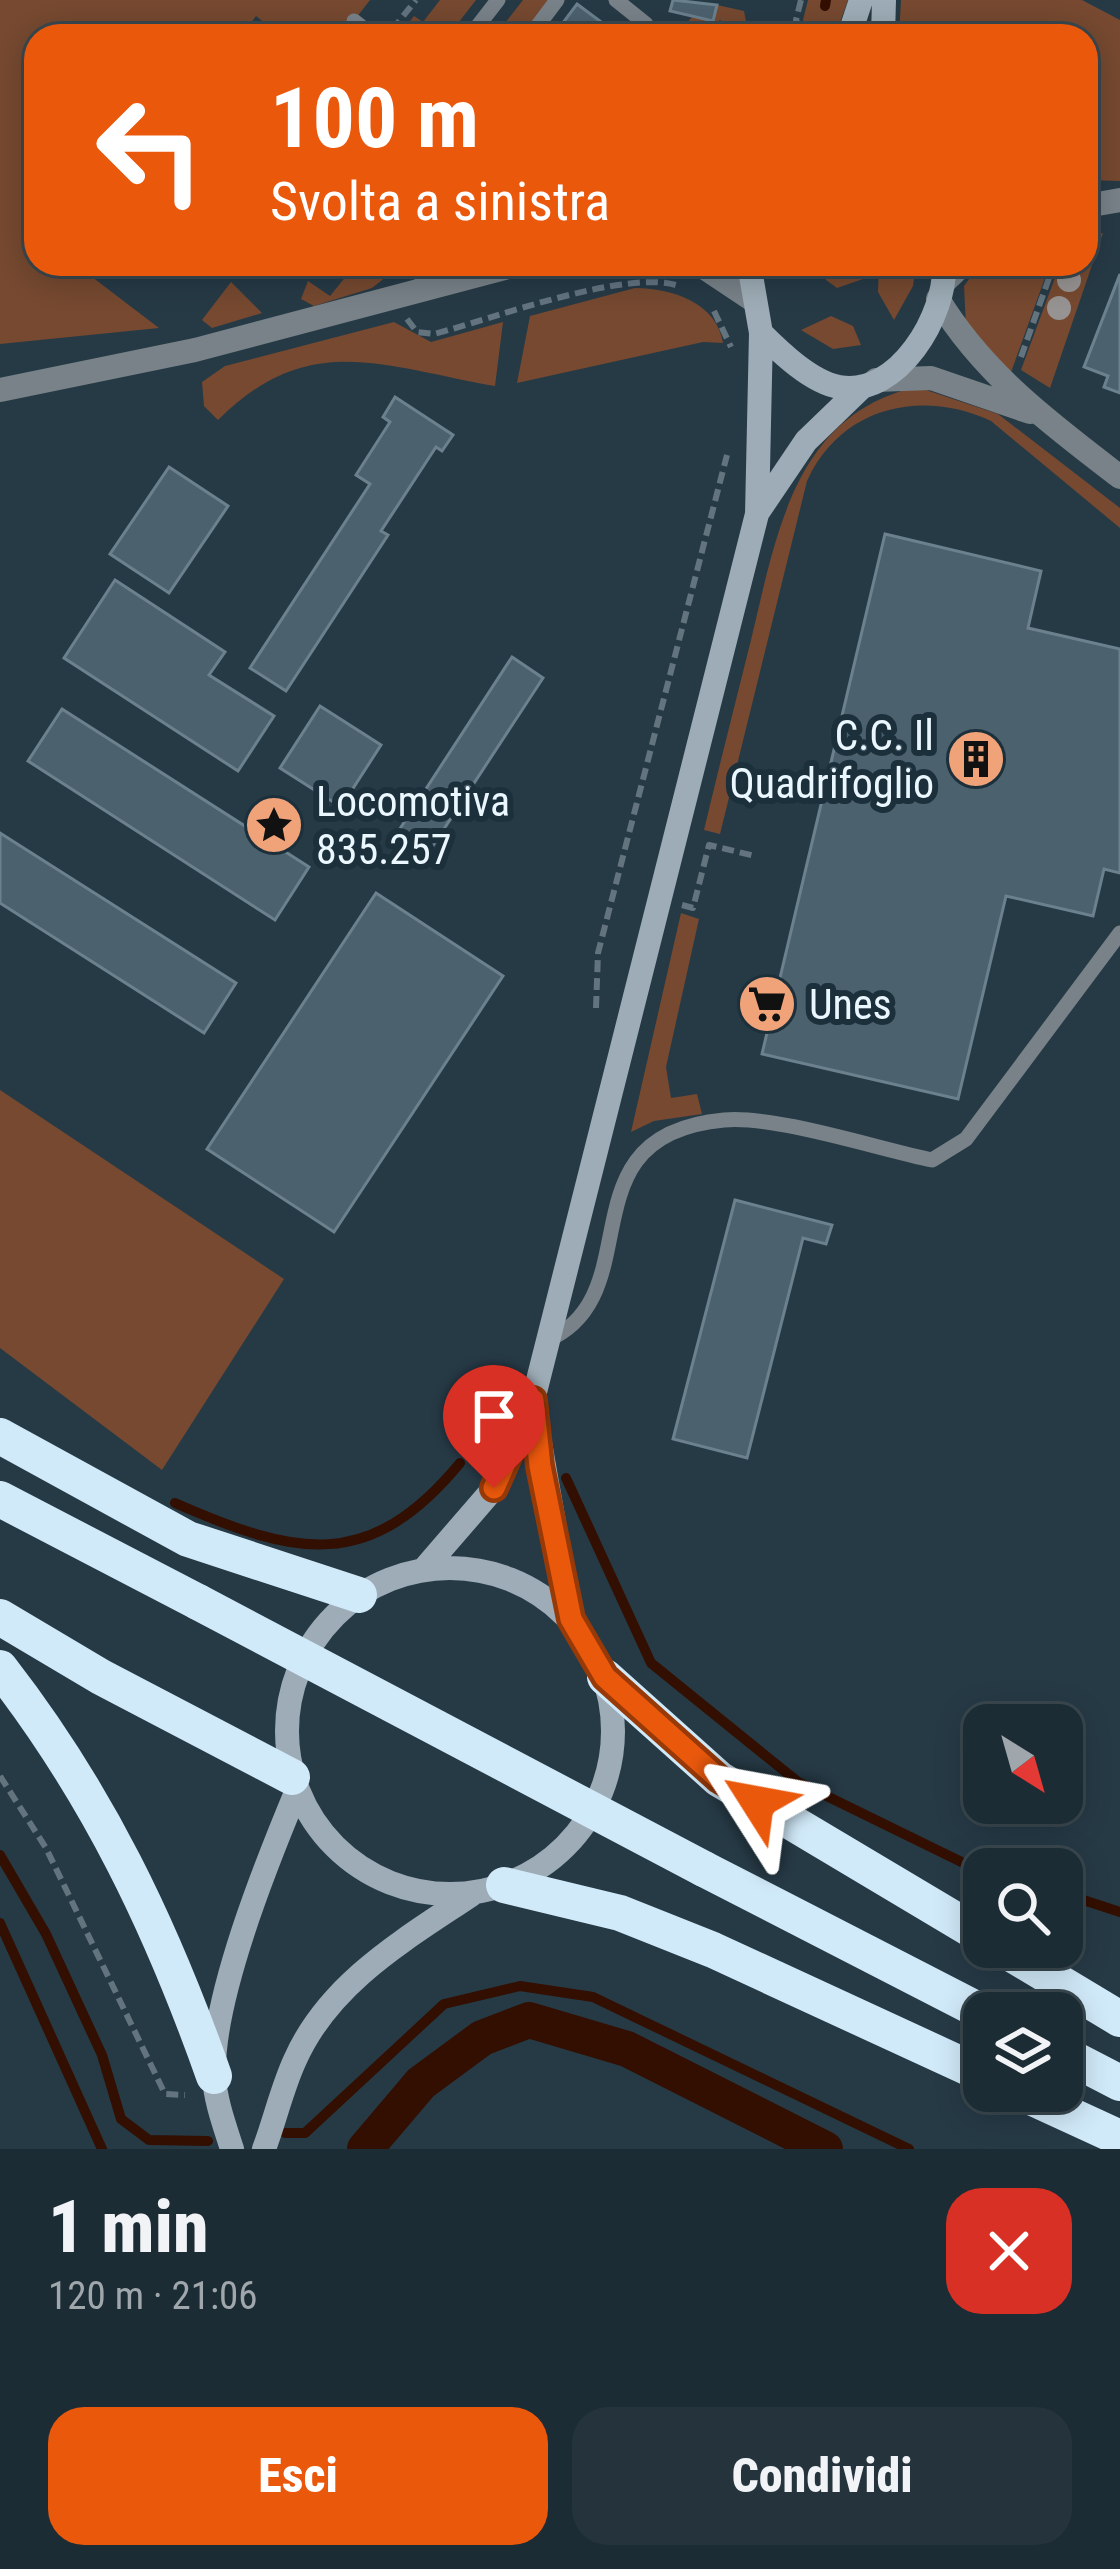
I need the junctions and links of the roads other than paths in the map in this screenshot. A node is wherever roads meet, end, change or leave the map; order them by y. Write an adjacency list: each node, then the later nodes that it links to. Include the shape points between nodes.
1 (498, 0): 5 (lane)
2 (616, 0): 6 (lane)
3 (353, 21): 4 (lane)
4 (357, 24)
5 (479, 24)
6 (646, 24)
7 (416, 276): 12 (lane)
8 (477, 276): 12 (street)
9 (717, 276): 13 (street)
10 (751, 276): 13 (main road)
11 (948, 277): 15 (main road, via 916,352); 17 (street, via 960,335)
12 (413, 294): 16 (street)
13 (754, 300): 14 (main road)
14 (761, 333): 15 (main road, via 836,387); 19 (main road)
15 (869, 383): 17 (street, via 931,378); 19 (main road, via 806,441)
16 (0, 390)
17 (1038, 415): 18 (street)
18 (1120, 477)
19 (757, 514): 21 (main road)
20 (1120, 933): 21 (lane, via 967,1138 932,1160 728,1119 672,1130 642,1148 624,1182 590,1306 573,1330)
21 (546, 1341): 22 (main road)
22 (533, 1400): 25 (main road, via 494,1488); 28 (main road)
23 (0, 1436): 26 (highway, via 188,1539)
24 (0, 1499): 35 (highway, bridge)
25 (424, 1569): 26 (main road); 28 (main road, via 488,1571 547,1598)
26 (359, 1595): 31 (main road, via 321,1630 296,1675 286,1726)
27 (0, 1617): 31 (highway)
28 (571, 1619): 30 (main road)
29 (0, 1668): 40 (highway, via 92,1795 140,1885)
30 (605, 1677): 32 (main road, via 614,1718 598,1802 558,1852); 33 (highway, via 719,1779)
31 (295, 1784): 32 (main road, via 325,1837 368,1873 419,1892); 40 (main road, via 238,1953)
32 (489, 1889): 38 (highway, via 620,1913); 44 (main road, via 335,1996 295,2060)
33 (963, 1924)
34 (1035, 1968): 36 (highway)
35 (963, 2002)
36 (1120, 2019)
37 (1083, 2064): 39 (highway)
38 (963, 2065)
39 (1120, 2083)
40 (216, 2086): 43 (main road)
41 (1064, 2112): 42 (highway)
42 (1120, 2138)
43 (232, 2149)
44 (264, 2149)

